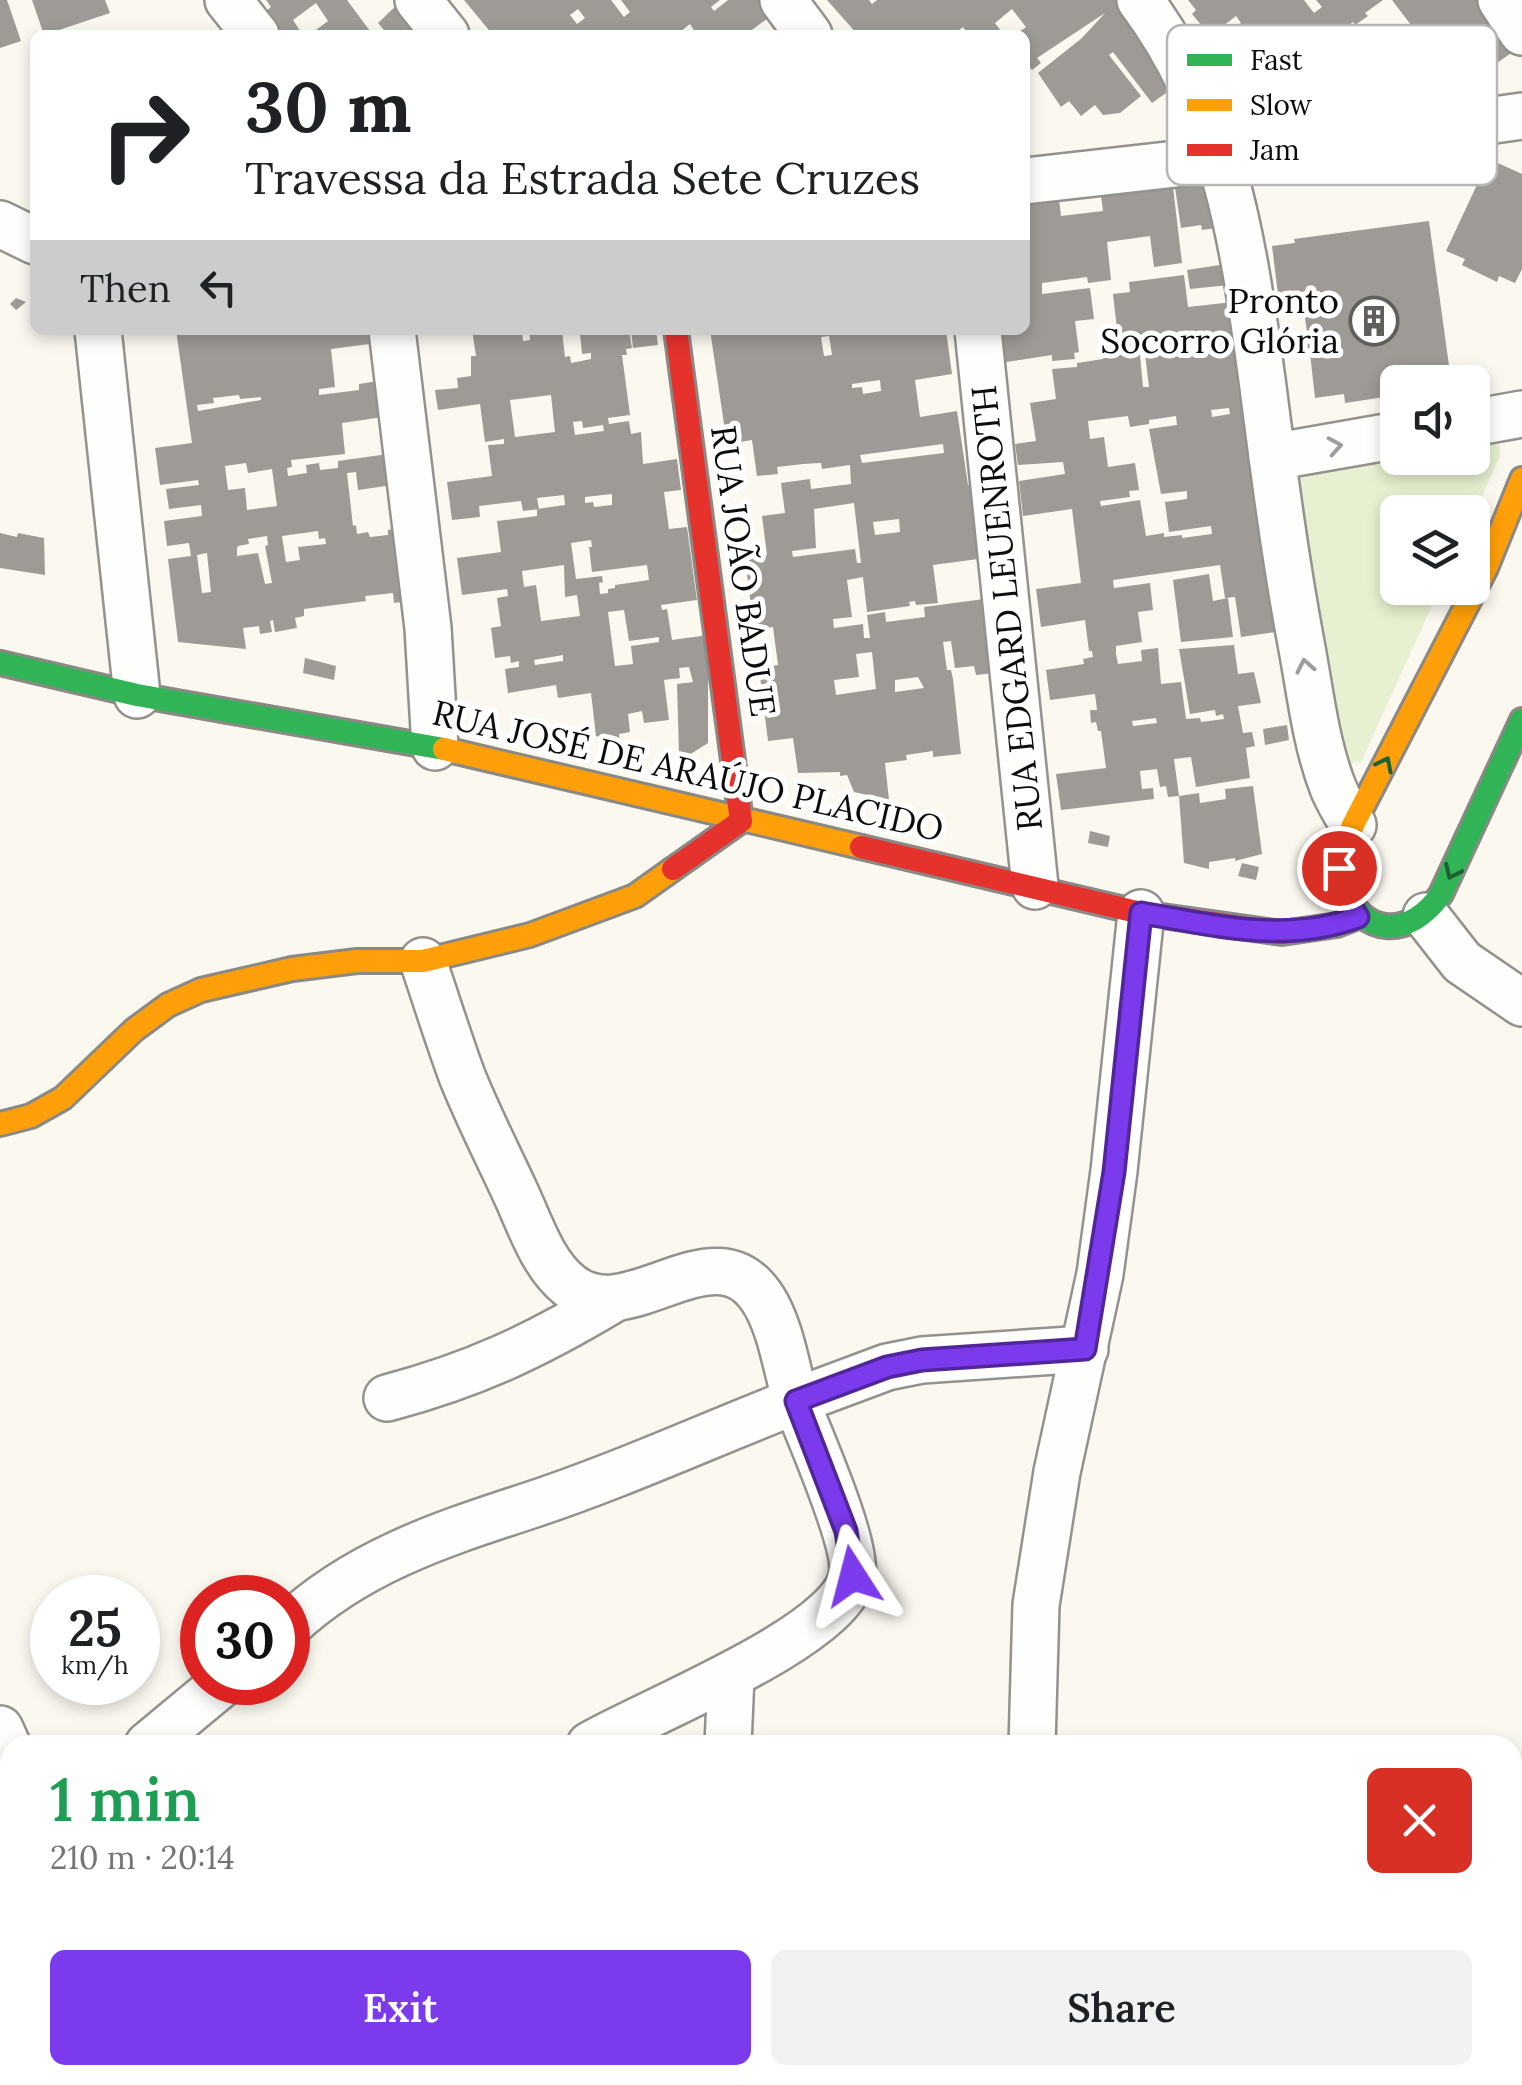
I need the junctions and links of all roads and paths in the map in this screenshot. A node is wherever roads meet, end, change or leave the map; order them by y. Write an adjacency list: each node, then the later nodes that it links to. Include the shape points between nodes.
1 (228, 0): 6 (street)
2 (418, 0): 7 (street)
3 (783, 0): 8 (street)
4 (1140, 0): 10 (street)
5 (1501, 0): 9 (street)
6 (252, 30)
7 (442, 30)
8 (804, 30)
9 (1522, 32)
10 (1167, 41)
11 (1522, 116): 12 (street)
12 (1497, 120)
13 (1167, 165): 14 (street)
14 (1030, 181)
15 (1227, 185): 25 (street, via 1246,259)
16 (0, 224): 17 (street)
17 (30, 239)
18 (99, 335): 28 (street)
19 (393, 335): 30 (street, via 428,628)
20 (677, 335): 31 (street, RUA JOÃO BADUE)
21 (979, 335): 33 (street, RUA EDGARD LEUENROTH)
22 (1522, 414): 23 (street)
23 (1490, 419)
24 (1380, 438): 25 (street, one-way to 24)
25 (1272, 456): 32 (street, one-way to 25, via 1332,786 1317,730)
26 (1522, 479): 32 (street, one-way to 26, via 1486,568)
27 (0, 663): 28 (street, RUA JOSÉ DE ARAÚJO PLACIDO)
28 (138, 694): 30 (street, RUA JOSÉ DE ARAÚJO PLACIDO)
29 (1522, 720): 35 (street, one-way to 35)
30 (435, 747): 31 (street, RUA JOSÉ DE ARAÚJO PLACIDO)
31 (741, 822): 33 (street, RUA JOSÉ DE ARAÚJO PLACIDO); 37 (street, via 635,896 530,934)
32 (1353, 825): 36 (street, via 1339,868 1344,895)
33 (1035, 886): 34 (street, RUA JOSÉ DE ARAÚJO PLACIDO)
34 (1141, 913): 36 (street, RUA JOSÉ DE ARAÚJO PLACIDO, via 1282,933); 41 (street, via 1114,1172)
35 (1426, 916): 36 (street, via 1403,928); 38 (street, via 1462,962)
36 (1358, 917)
37 (423, 960): 39 (street, via 292,969 201,990 134,1030 64,1098); 40 (street, via 463,1078 538,1242 571,1288)
38 (1522, 1003)
39 (0, 1124)
40 (612, 1300): 42 (street, via 499,1362); 43 (street, via 712,1271 736,1274 769,1308)
41 (1085, 1349): 43 (street, via 922,1360); 50 (street, via 1036,1605)
42 (386, 1398)
43 (796, 1401): 44 (street, via 390,1556 342,1581); 45 (street, via 846,1531 853,1576 812,1624)
44 (310, 1608)
45 (731, 1676): 48 (street); 49 (street)
46 (196, 1705): 47 (street)
47 (160, 1735)
48 (610, 1735)
49 (728, 1735)
50 (1032, 1735)

